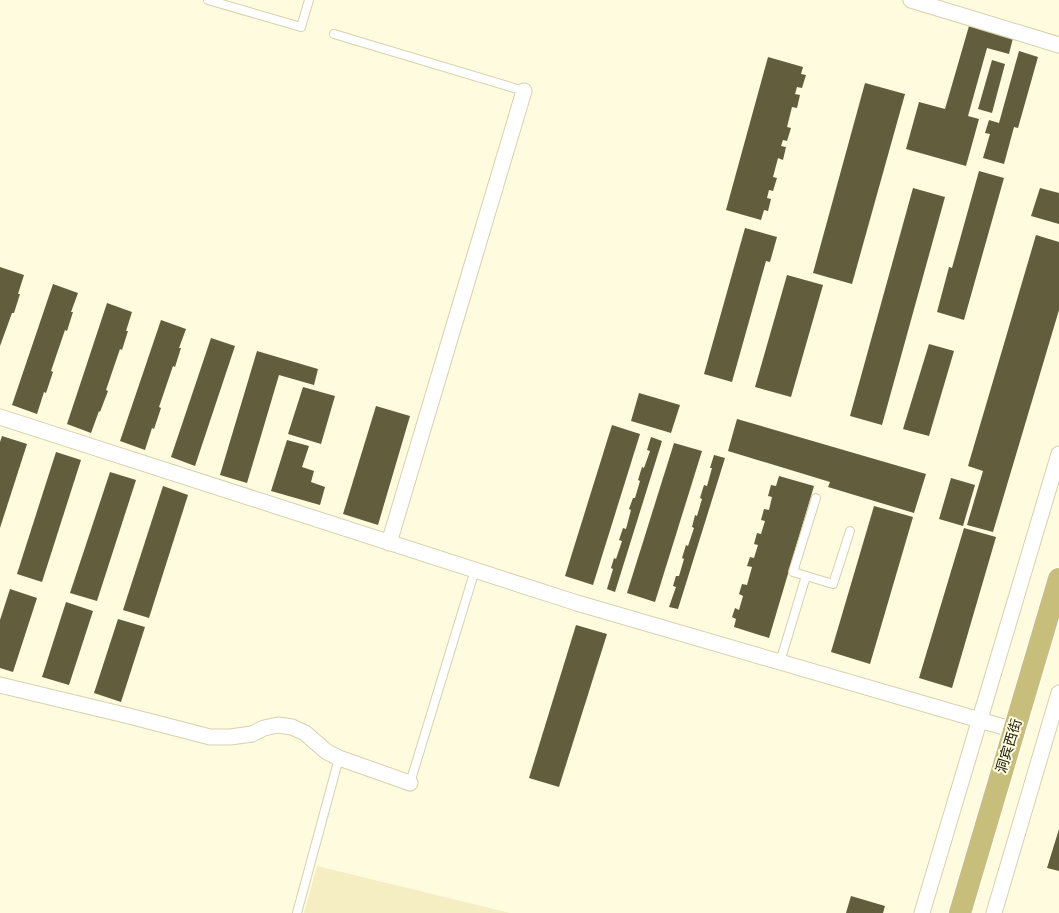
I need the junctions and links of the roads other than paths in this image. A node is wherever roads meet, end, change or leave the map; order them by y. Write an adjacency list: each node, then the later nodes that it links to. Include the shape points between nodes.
1 (208, 0): 2 (lane, via 301,27)
2 (309, 0)
3 (911, 0): 5 (street)
4 (334, 34): 6 (lane)
5 (1059, 45)
6 (524, 90): 11 (street)
7 (0, 417): 11 (street)
8 (1059, 454): 18 (street)
9 (816, 498): 13 (lane, via 793,572)
10 (850, 530): 13 (lane, via 833,584)
11 (388, 542): 12 (street)
12 (475, 570): 15 (street, via 577,603); 21 (lane)
13 (806, 576): 15 (lane)
14 (1059, 579): 19 (main road, 洞宾西街)
15 (780, 662): 18 (street)
16 (0, 685): 20 (street, via 210,737 252,734 278,725 292,727 305,733 326,752)
17 (1059, 693): 25 (street)
18 (980, 720): 19 (street); 23 (street)
19 (1014, 730): 24 (main road, 洞宾西街)
20 (339, 758): 21 (street); 22 (lane)
21 (410, 783)
22 (297, 913)
23 (922, 913)
24 (960, 913)
25 (994, 913)

